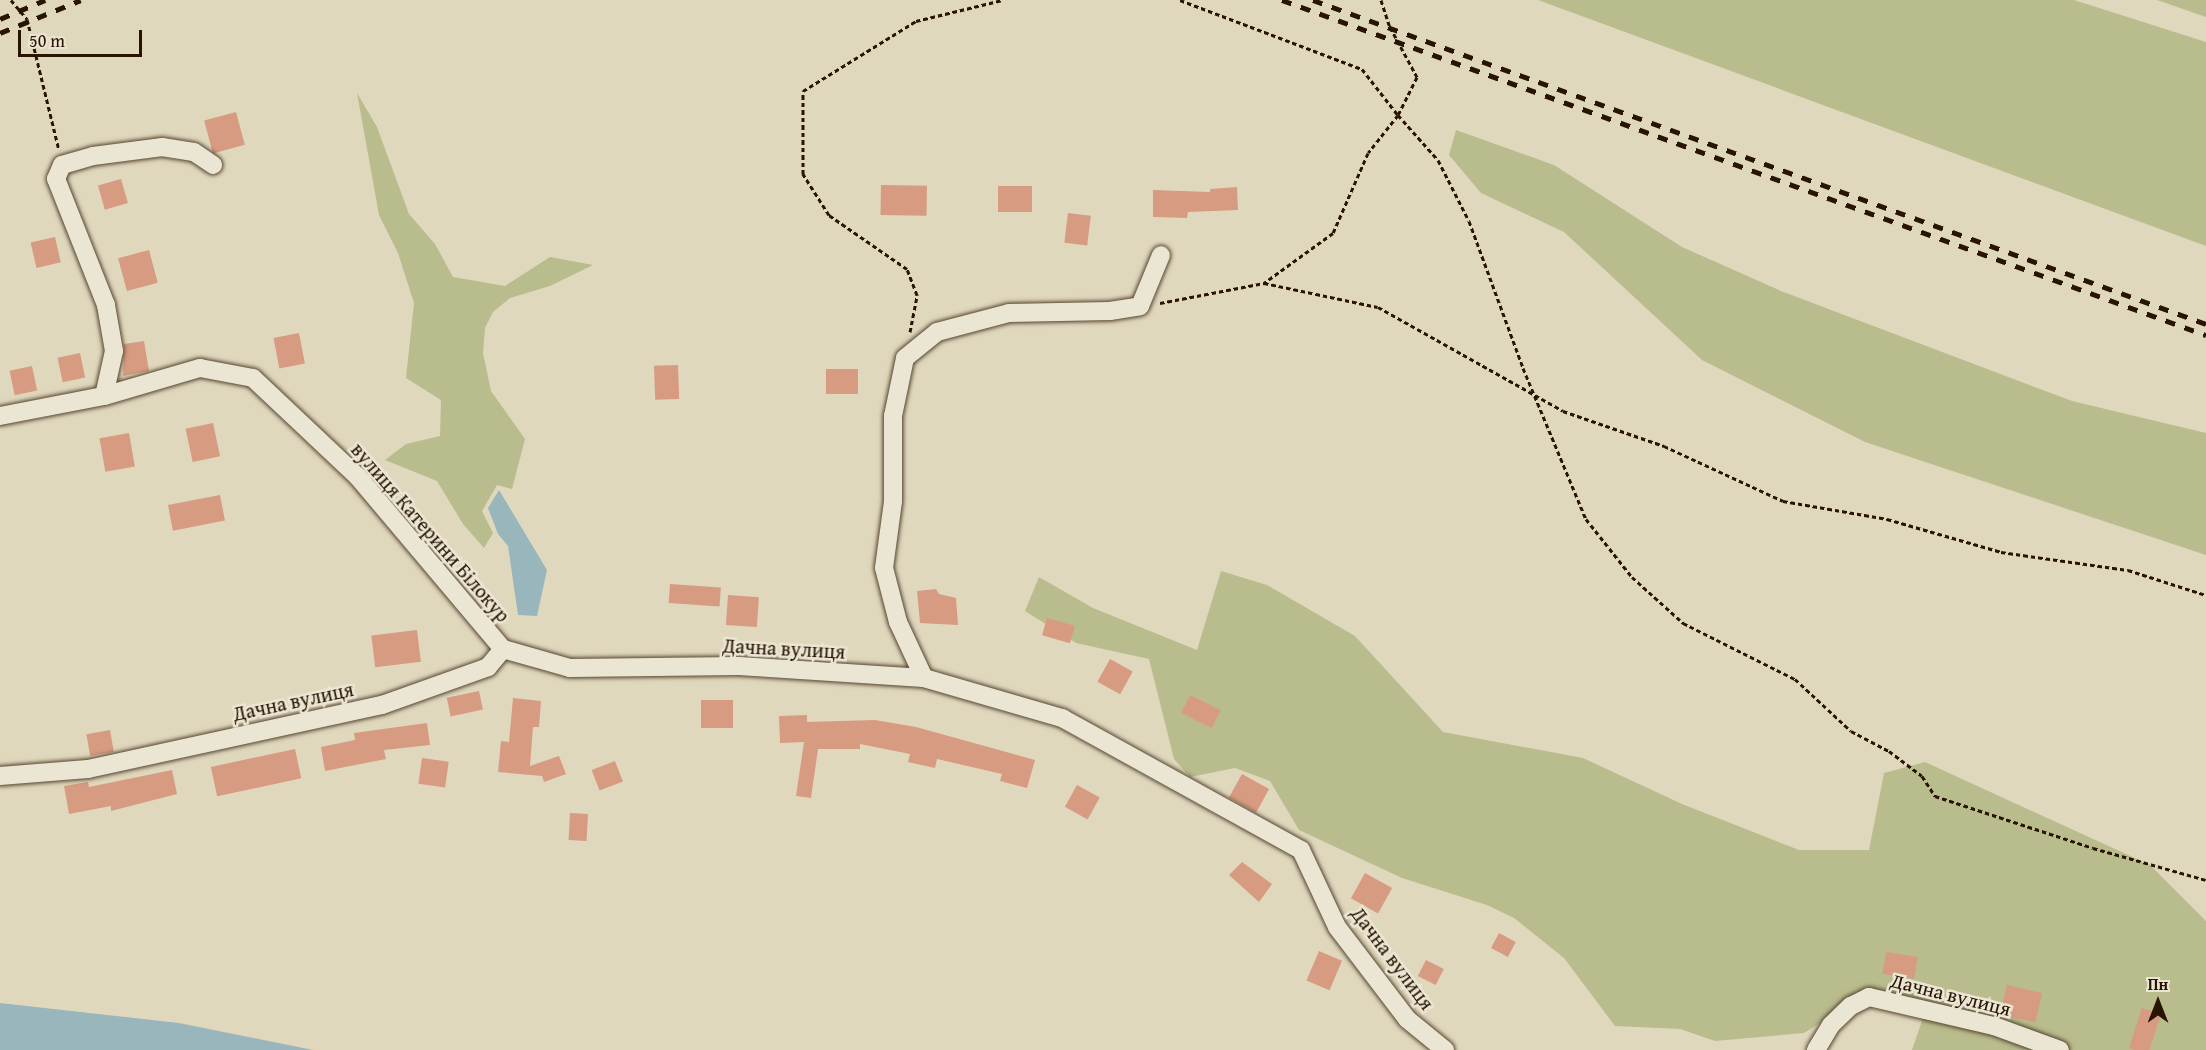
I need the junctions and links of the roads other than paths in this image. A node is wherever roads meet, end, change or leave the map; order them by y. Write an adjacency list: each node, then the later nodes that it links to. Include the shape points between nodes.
1 (213, 165): 3 (street, via 194,152 162,147 93,156 62,165 56,178 108,316 114,351)
2 (1161, 255): 6 (street, via 1140,306 1110,311 1009,313 937,332 905,358 893,416 893,501 884,568 898,622)
3 (104, 396): 4 (street, вулиця Катерини Білокур); 5 (street, вулиця Катерини Білокур, via 200,368 253,378 358,477)
4 (0, 416)
5 (503, 650): 6 (street, Дачна вулиця, via 570,668 738,666); 7 (street, Дачна вулиця, via 488,667 382,705 88,769)
6 (924, 678): 8 (street, Дачна вулиця, via 1062,718 1301,850 1338,927 1407,1019)
7 (0, 776)
8 (1444, 1050)
9 (1816, 1050): 10 (street, Дачна вулиця, via 1830,1024 1869,997 1994,1026)
10 (2060, 1050)

